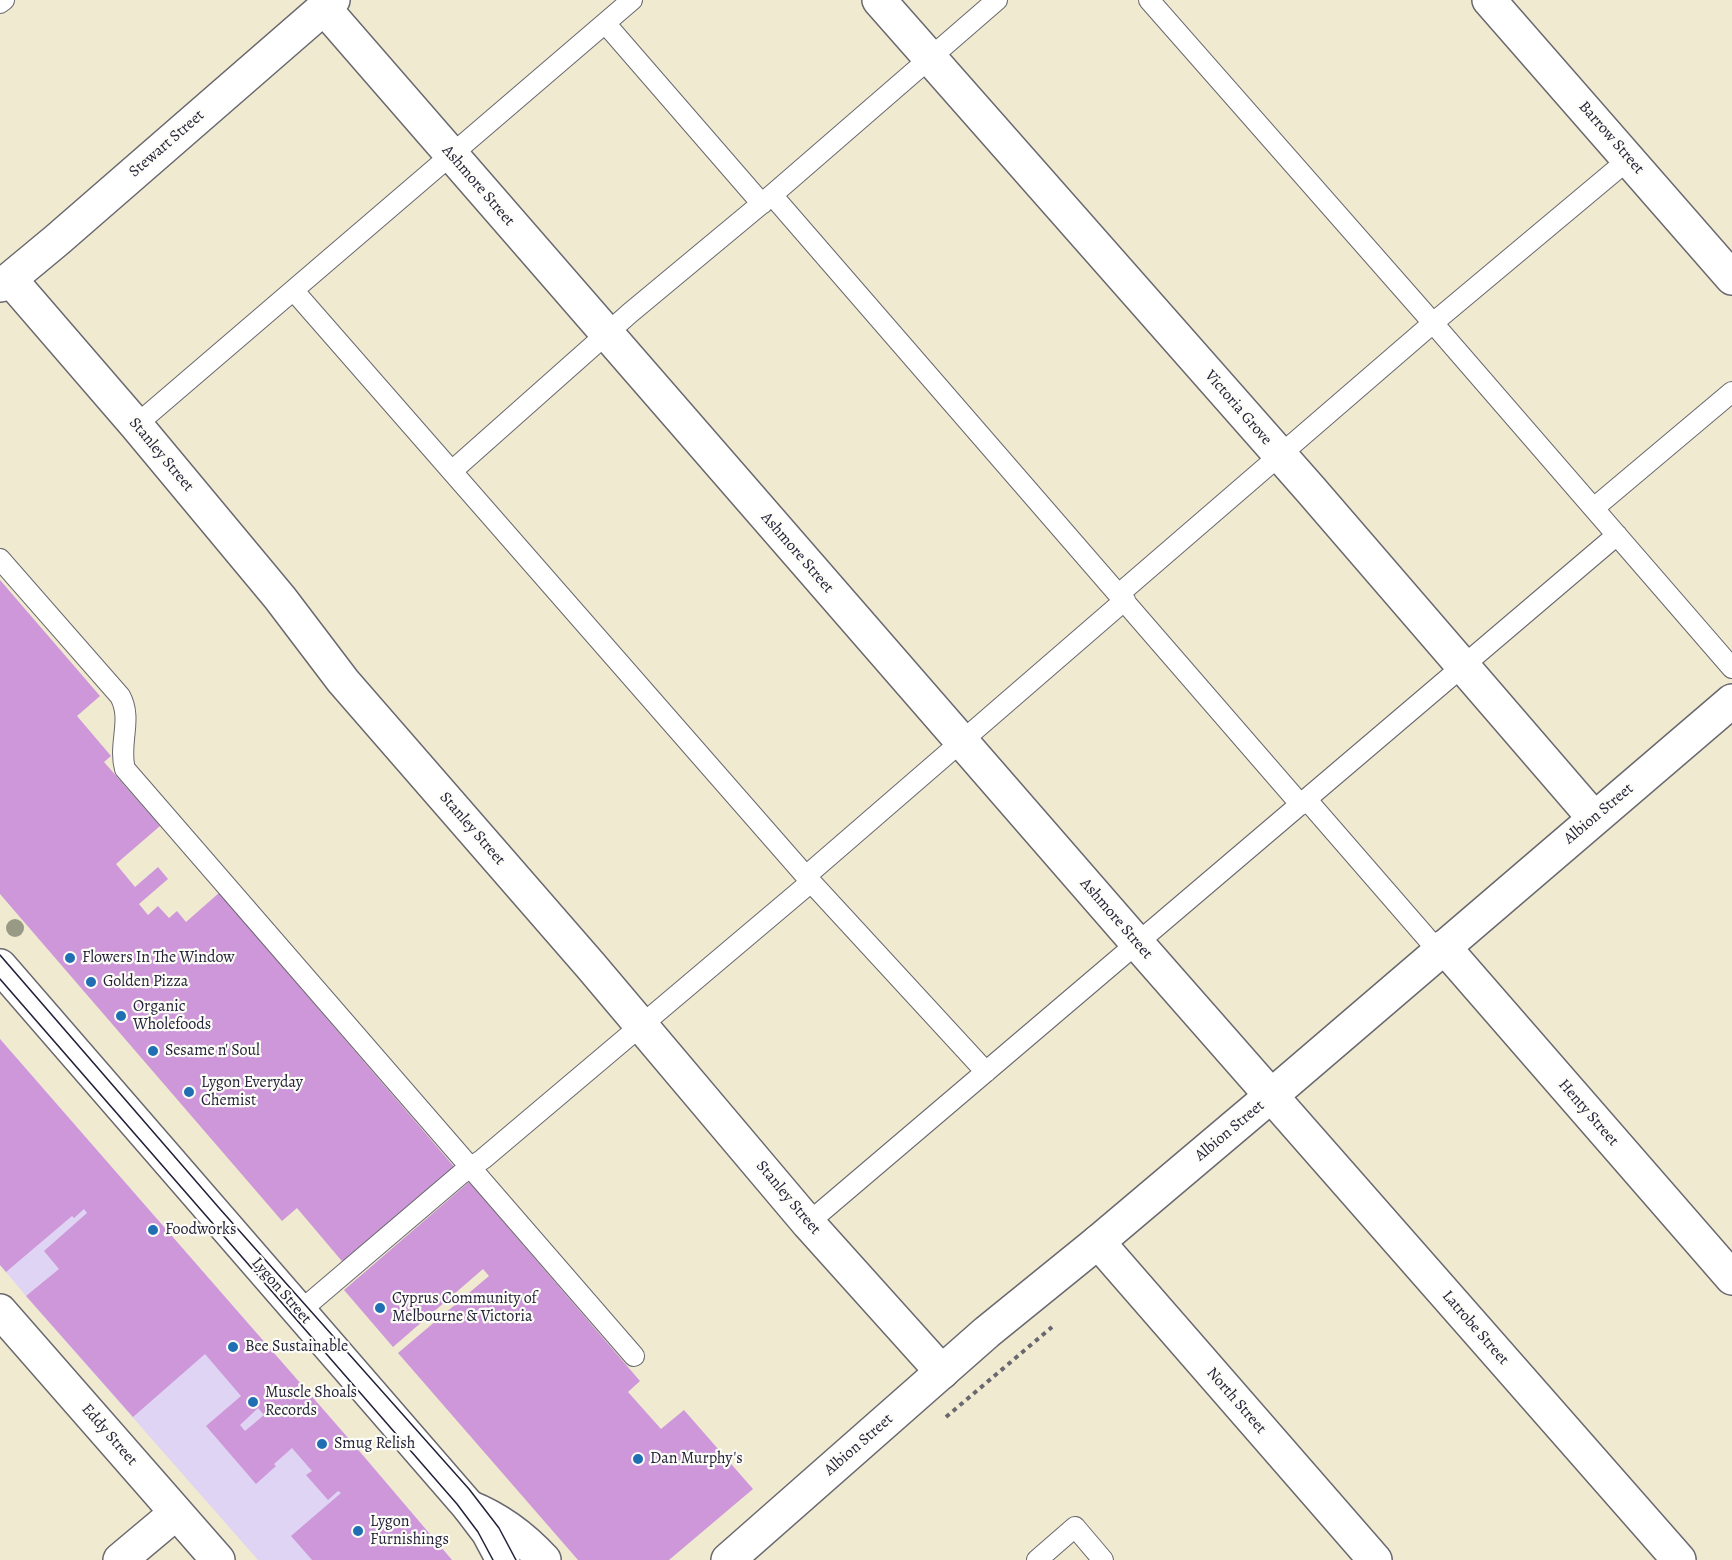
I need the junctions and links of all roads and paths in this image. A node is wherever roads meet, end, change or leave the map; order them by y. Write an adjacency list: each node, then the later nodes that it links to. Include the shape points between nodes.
1 (4, 0): 7 (lane)
2 (632, 0): 9 (lane)
3 (879, 0): 10 (street, Victoria Grove)
4 (997, 0): 10 (lane)
5 (1149, 0): 17 (lane)
6 (1489, 0): 12 (street, Barrow Street)
7 (0, 3)
8 (328, 4): 11 (street, Ashmore Street); 15 (street, Stewart Street)
9 (605, 23): 11 (lane); 13 (lane)
10 (930, 57): 13 (lane); 21 (street, Victoria Grove)
11 (452, 155): 16 (lane); 18 (street, Ashmore Street)
12 (1629, 159): 14 (street, Barrow Street); 17 (lane)
13 (767, 199): 18 (lane); 26 (lane)
14 (1732, 278)
15 (5, 282): 20 (street, Stanley Street)
16 (294, 291): 20 (lane); 22 (lane)
17 (1433, 323): 21 (lane); 23 (lane)
18 (606, 334): 22 (lane); 30 (street, Ashmore Street)
19 (1732, 392): 23 (lane)
20 (136, 424): 37 (street, Stanley Street, via 280,598 343,681)
21 (1280, 456): 26 (lane); 27 (street, Victoria Grove)
22 (452, 471): 33 (lane)
23 (1594, 508): 24 (lane)
24 (1617, 535): 27 (lane); 28 (lane)
25 (0, 559): 40 (lane, via 120,696 127,713 125,769)
26 (1122, 597): 30 (lane); 31 (lane)
27 (1463, 666): 31 (lane); 32 (street, Victoria Grove)
28 (1732, 668)
29 (1731, 704): 32 (street, Albion Street)
30 (962, 742): 33 (lane); 34 (street, Ashmore Street)
31 (1304, 802): 34 (lane); 35 (lane)
32 (1593, 818): 35 (street, Albion Street)
33 (808, 879): 37 (lane); 38 (lane)
34 (1137, 943): 38 (lane); 39 (street, Ashmore Street)
35 (1442, 949): 39 (street, Albion Street); 43 (street, Henty Street)
36 (0, 966): 45 (street, Lygon Street)
37 (641, 1024): 40 (lane); 41 (street, Stanley Street)
38 (986, 1072): 41 (lane)
39 (1272, 1095): 42 (street, Albion Street); 58 (street, Latrobe Street)
40 (471, 1167): 45 (lane); 46 (lane)
41 (808, 1223): 47 (street, Stanley Street)
42 (1098, 1242): 47 (street, Albion Street); 57 (street, North Street)
43 (1732, 1278)
44 (0, 1311): 49 (street, Eddy Street)
45 (299, 1312): 48 (street, Lygon Street)
46 (634, 1356)
47 (942, 1372): 54 (street, Albion Street)
48 (469, 1507): 52 (street, Lygon Street); 53 (street, Lygon Street, via 517,1533)
49 (176, 1513): 50 (street); 51 (street, Eddy Street)
50 (120, 1560)
51 (218, 1560)
52 (503, 1560)
53 (544, 1560)
54 (728, 1560)
55 (1037, 1560): 56 (lane, via 1075,1527)
56 (1103, 1560)
57 (1375, 1560)
58 (1679, 1560)

